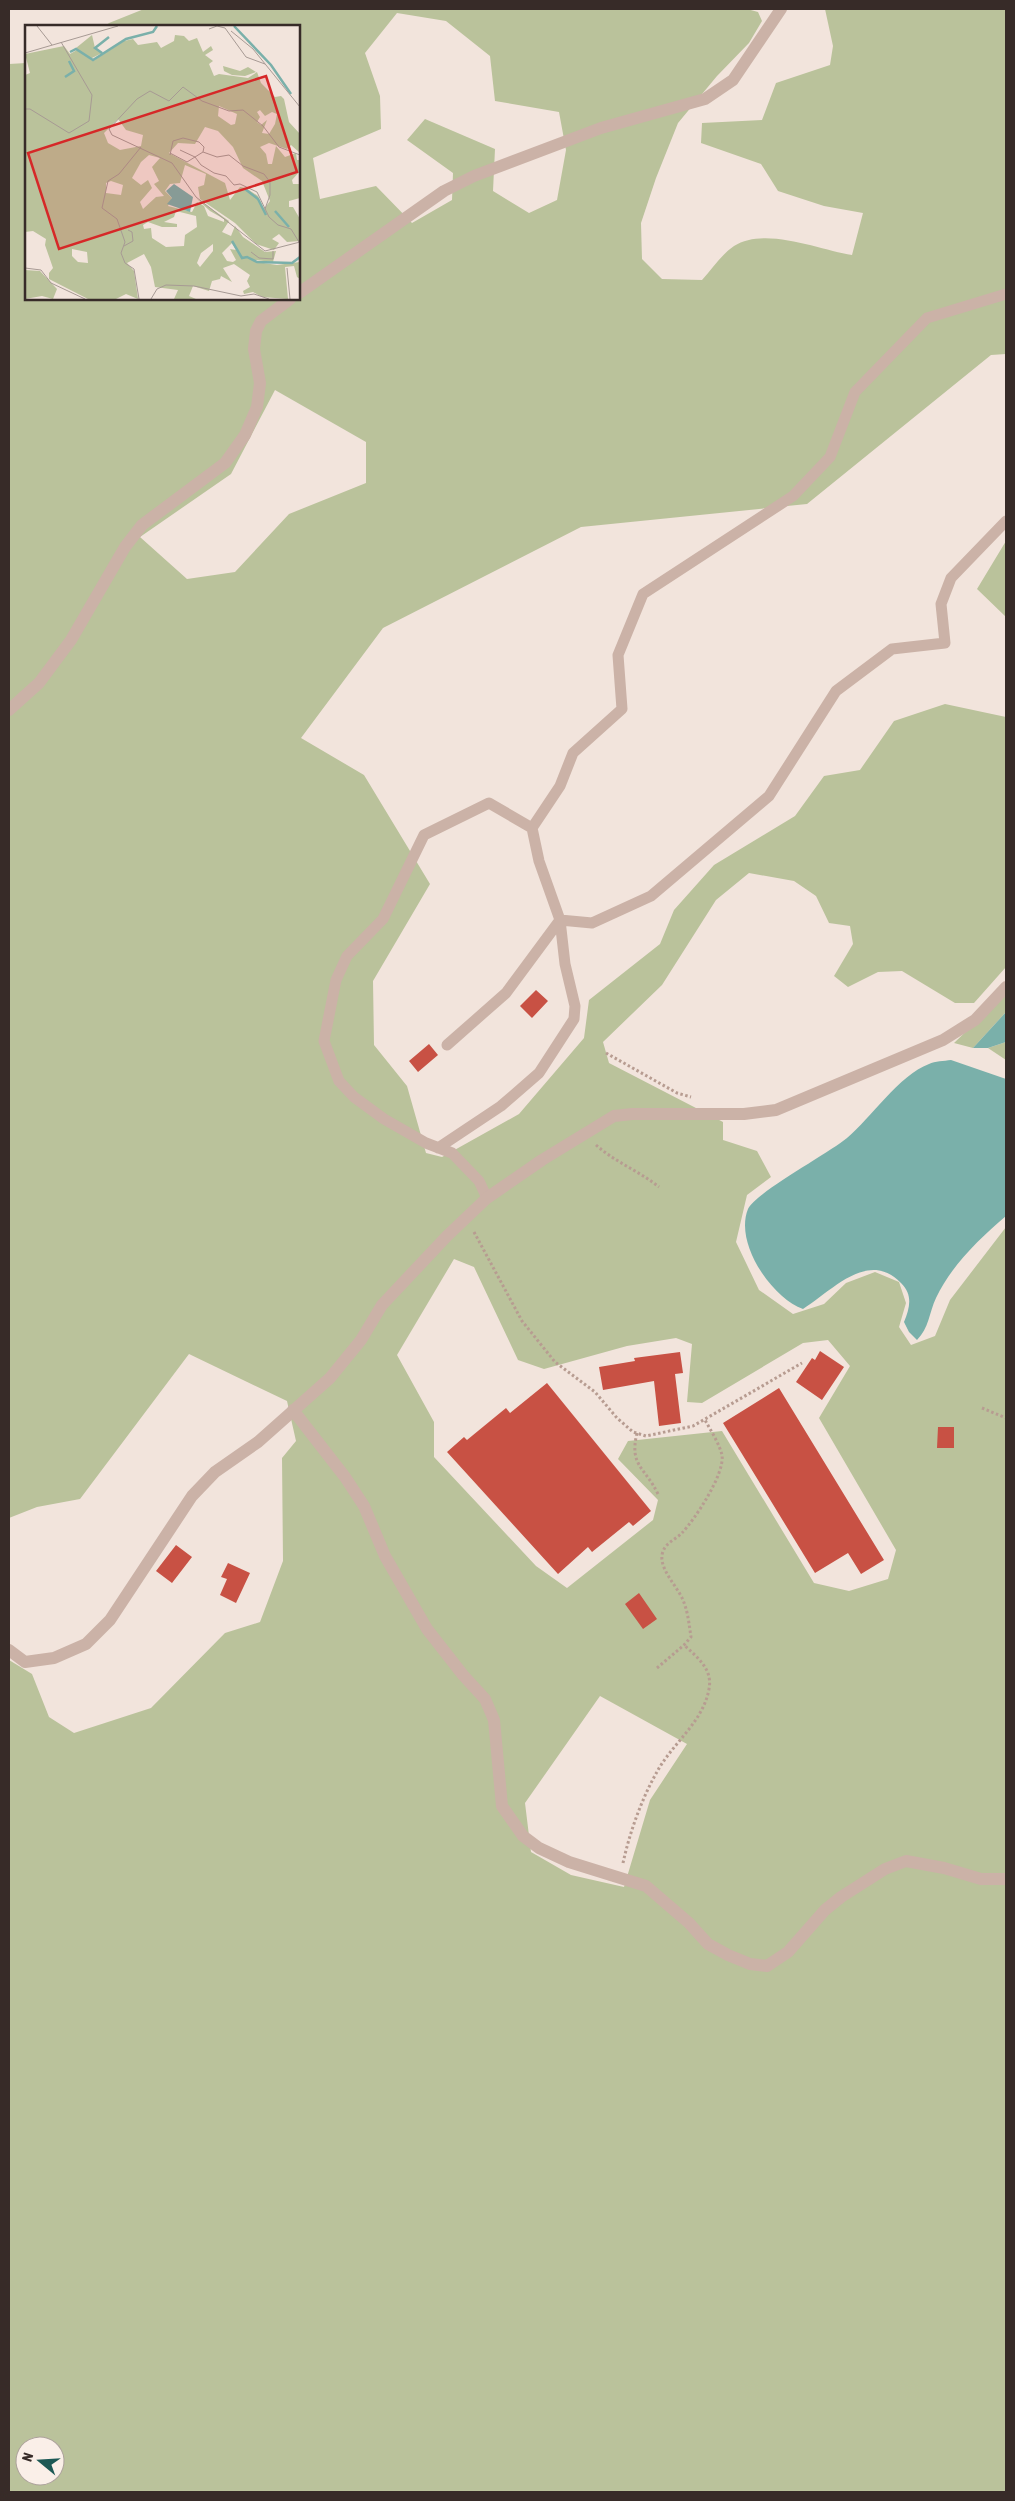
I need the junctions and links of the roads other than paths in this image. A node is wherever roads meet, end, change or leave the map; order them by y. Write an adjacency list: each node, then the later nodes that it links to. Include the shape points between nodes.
1 (781, 9): 2 (street, via 733,80 706,99 600,128 474,176 444,191)
2 (300, 292)
3 (1006, 294): 7 (lane, via 927,318 855,392 830,457 793,496 643,594 618,655 622,709 573,753 560,786)
4 (289, 300): 6 (street, via 261,321 256,331 254,349 260,383 258,407 245,435 225,463 142,525 124,547 70,640 39,682)
5 (1006, 521): 8 (lane, via 951,578 941,604 944,643 892,649 836,691 769,796 651,896 592,924)
6 (9, 710)
7 (532, 828): 8 (lane, via 539,862); 11 (lane, via 489,803 424,835 383,919 346,956 336,980 324,1041 339,1081 384,1119)
8 (560, 920): 10 (lane, via 506,993); 11 (lane, via 565,964 575,1006 574,1019 539,1073 501,1106)
9 (1006, 987): 12 (street, via 975,1020 943,1040 776,1110 744,1114 614,1116)
10 (447, 1045)
11 (438, 1148): 12 (lane, via 452,1152 479,1181)
12 (487, 1198): 13 (street, via 382,1305 330,1378)
13 (293, 1410): 14 (street, via 258,1442 216,1472 192,1496 110,1620 86,1644 54,1658 25,1662); 15 (street, via 364,1506 385,1556 427,1629 485,1699 494,1720 502,1806 523,1836 539,1848 569,1862 646,1886 708,1944 750,1964 767,1966 788,1952 825,1910 841,1897 885,1869 906,1861 981,1879)
14 (9, 1650)
15 (1006, 1879)

